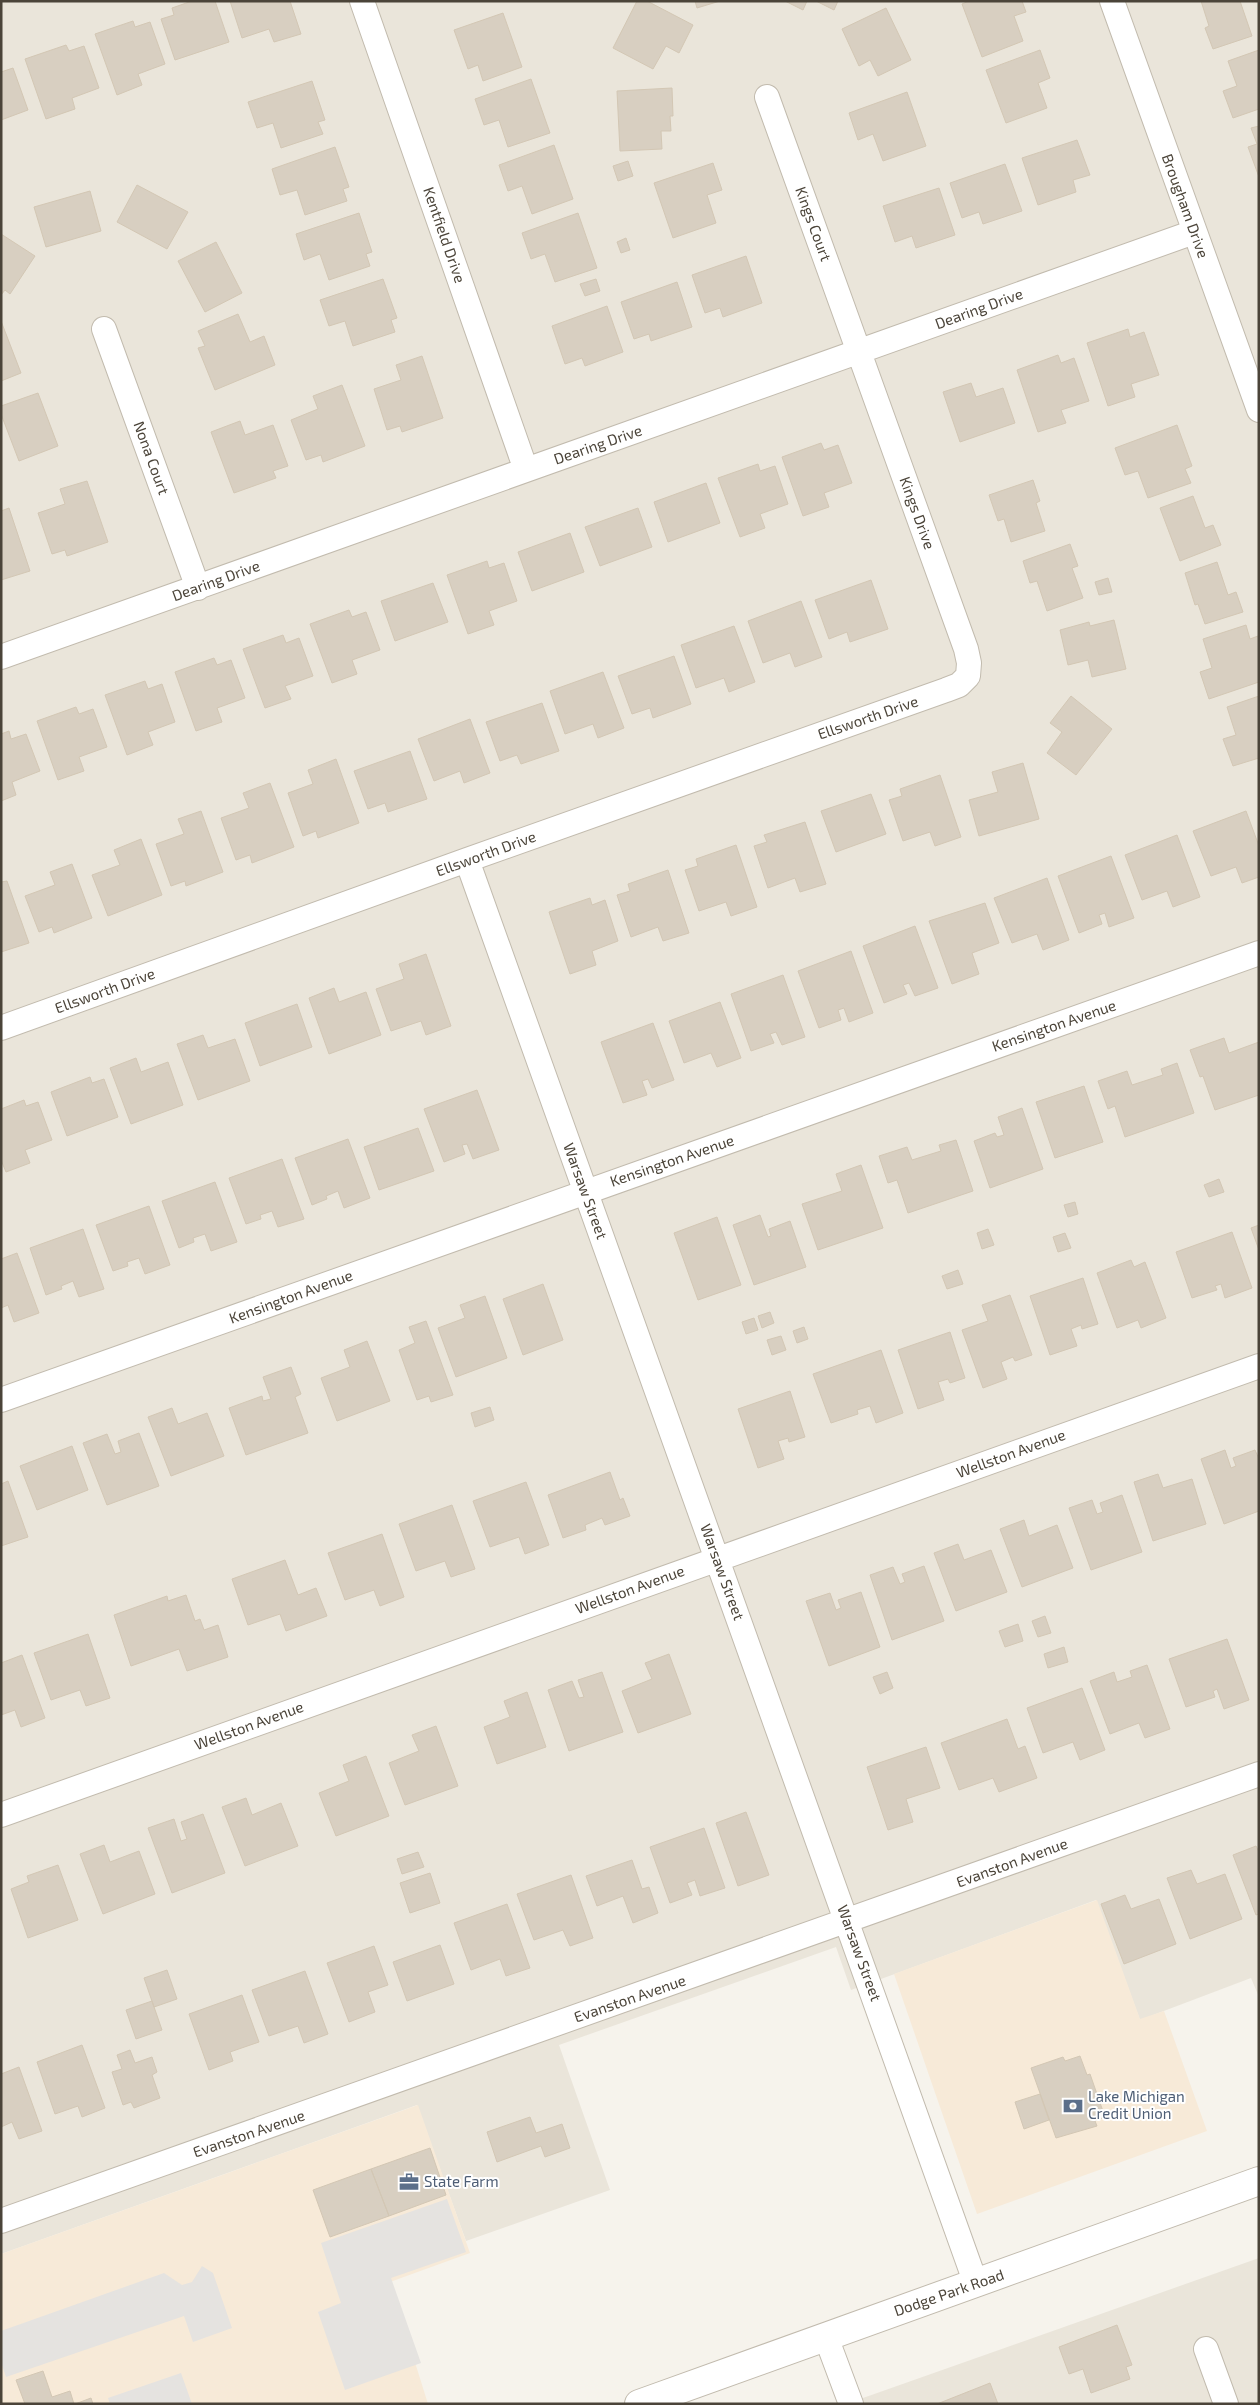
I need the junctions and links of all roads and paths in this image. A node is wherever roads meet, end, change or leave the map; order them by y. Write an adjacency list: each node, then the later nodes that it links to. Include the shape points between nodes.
1 (362, 1): 8 (street, Kentfield Drive)
2 (1112, 1): 4 (street, Brougham Drive)
3 (767, 97): 6 (street, Kings Court)
4 (1194, 232): 6 (street, Dearing Drive); 7 (street, Brougham Drive)
5 (104, 329): 9 (street, Nona Court)
6 (858, 352): 8 (street, Dearing Drive); 11 (street, Kings Drive, via 966,649)
7 (1259, 410)
8 (526, 470): 9 (street, Dearing Drive)
9 (198, 588): 10 (street, Dearing Drive)
10 (1, 657)
11 (968, 676): 12 (street, Ellsworth Drive, via 959,685 946,690)
12 (467, 860): 14 (street, Ellsworth Drive); 15 (street, Warsaw Street)
13 (1259, 954): 15 (street, Kensington Avenue)
14 (1, 1028)
15 (585, 1192): 17 (street, Kensington Avenue); 18 (street, Warsaw Street)
16 (1259, 1366): 18 (street, Wellston Avenue)
17 (1, 1400)
18 (718, 1559): 20 (street, Wellston Avenue); 21 (street, Warsaw Street)
19 (1259, 1774): 21 (street, Evanston Avenue)
20 (1, 1814)
21 (848, 1922): 23 (street, Evanston Avenue); 24 (street, Warsaw Street)
22 (1259, 2181): 24 (street, Dodge Park Road)
23 (1, 2221)
24 (976, 2284): 25 (street, Dodge Park Road)
25 (826, 2337): 27 (street, Dodge Park Road); 28 (street)
26 (1206, 2349): 29 (street)
27 (640, 2404)
28 (851, 2404)
29 (1226, 2404)

